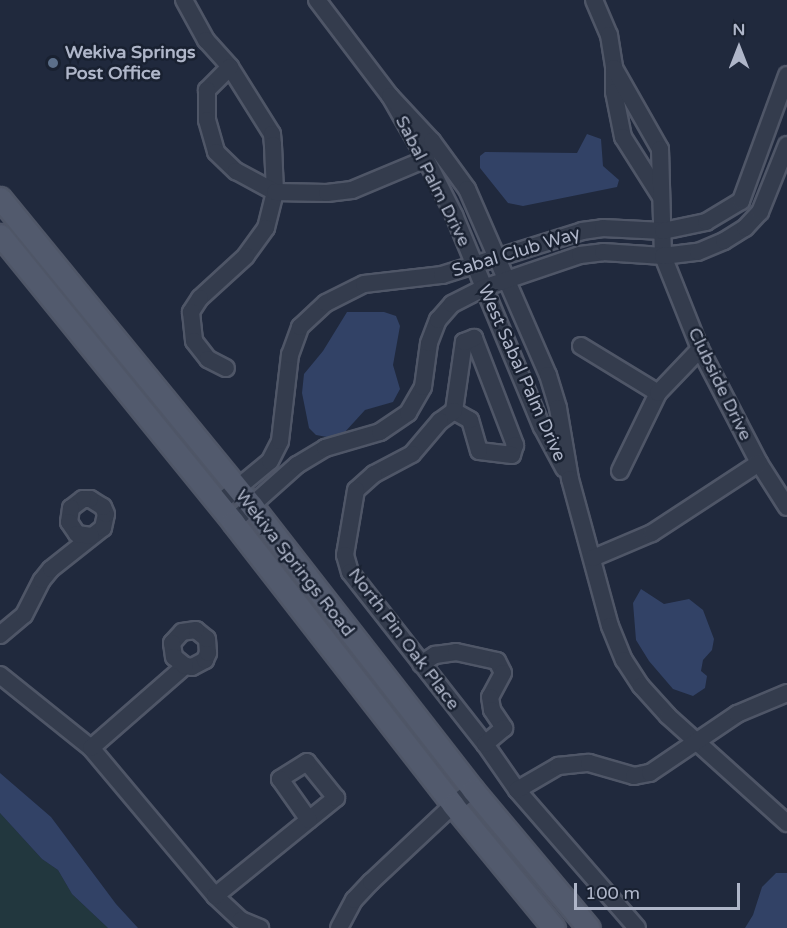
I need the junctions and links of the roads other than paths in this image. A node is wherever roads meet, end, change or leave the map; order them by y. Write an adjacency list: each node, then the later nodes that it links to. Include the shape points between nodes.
1 (184, 0): 4 (street, via 206,40)
2 (317, 0): 7 (street, Sabal Palm Drive)
3 (594, 0): 5 (street, via 609,35)
4 (230, 67): 10 (street, via 272,134); 10 (street, via 207,90 207,120 216,152 236,171)
5 (614, 68): 12 (street, via 660,148); 12 (street, via 614,92 623,137)
6 (787, 75): 13 (street, Sabal Club Way, via 741,201 706,222)
7 (390, 96): 9 (street, Sabal Palm Drive); 15 (street, Sabal Palm Drive, via 432,141 467,189)
8 (787, 145): 16 (street, Sabal Club Way, via 760,212 746,228 698,252)
9 (426, 159): 10 (street, via 352,189 327,193); 17 (street, Sabal Palm Drive)
10 (275, 192): 22 (street, via 266,228 246,256 200,298 191,312 194,341 208,359)
11 (0, 198): 28 (main road, Wekiva Springs Road)
12 (663, 200): 13 (street)
13 (663, 231): 15 (street, Sabal Club Way, via 582,231); 16 (street)
14 (0, 235): 29 (main road, Wekiva Springs Road)
15 (498, 256): 17 (street, Sabal Club Way); 18 (street, Sabal Palm Drive)
16 (663, 256): 18 (street, Sabal Club Way, via 603,252 580,255); 21 (street, Clubside Drive)
17 (474, 266): 19 (street, West Sabal Palm Drive); 28 (street, Sabal Club Way, via 442,275 364,284 326,303 300,327 290,355 280,441 270,461)
18 (508, 279): 19 (street, Sabal Club Way); 27 (street, West Sabal Palm Drive, via 548,375)
19 (483, 288): 27 (street, West Sabal Palm Drive, via 542,427); 30 (street, Sabal Club Way, via 452,304 438,320 429,343 423,387 408,413 380,432 325,448 297,465)
20 (581, 346): 23 (street)
21 (700, 349): 23 (street); 25 (street, Clubside Drive)
22 (226, 368)
23 (658, 393): 26 (street)
24 (454, 411): 24 (street, via 470,420 479,451 512,455 515,445 474,338 464,342); 36 (street, North Pin Oak Place, via 440,421 412,454 374,474 356,490 345,555 350,572)
25 (759, 463): 31 (street, Clubside Drive); 34 (street, via 652,533)
26 (620, 471)
27 (570, 479): 34 (street, West Sabal Palm Drive)
28 (237, 488): 29 (street, Sabal Club Way); 30 (main road, Wekiva Springs Road)
29 (218, 504): 32 (main road, Wekiva Springs Road)
30 (252, 506): 32 (street, Sabal Club Way); 43 (main road, Wekiva Springs Road)
31 (787, 507)
32 (233, 522): 45 (main road, Wekiva Springs Road)
33 (91, 536): 35 (street, via 51,569 24,615)
34 (593, 558): 40 (street, West Sabal Palm Drive, via 610,626 624,660 641,686)
35 (0, 635)
36 (421, 664): 41 (street, North Pin Oak Place); 41 (street, via 435,655 456,652 497,661 503,673 490,697 492,710 504,728)
37 (185, 666): 42 (street)
38 (0, 675): 42 (street)
39 (787, 693): 40 (street, via 737,714)
40 (698, 743): 44 (street, via 686,746 642,776 589,763 558,766); 47 (street, West Sabal Palm Drive)
41 (485, 744): 44 (street, North Pin Oak Place)
42 (91, 748): 48 (street)
43 (473, 790): 45 (street); 52 (main road, Wekiva Springs Road)
44 (517, 790): 53 (street, North Pin Oak Place)
45 (453, 805): 50 (street, via 370,882 354,900); 51 (main road, Wekiva Springs Road)
46 (309, 820): 46 (street, via 336,798 307,762 280,778); 48 (street)
47 (784, 822)
48 (215, 896): 49 (street, via 241,920)
49 (260, 928)
50 (339, 928)
51 (554, 928)
52 (589, 928)
53 (638, 928)

